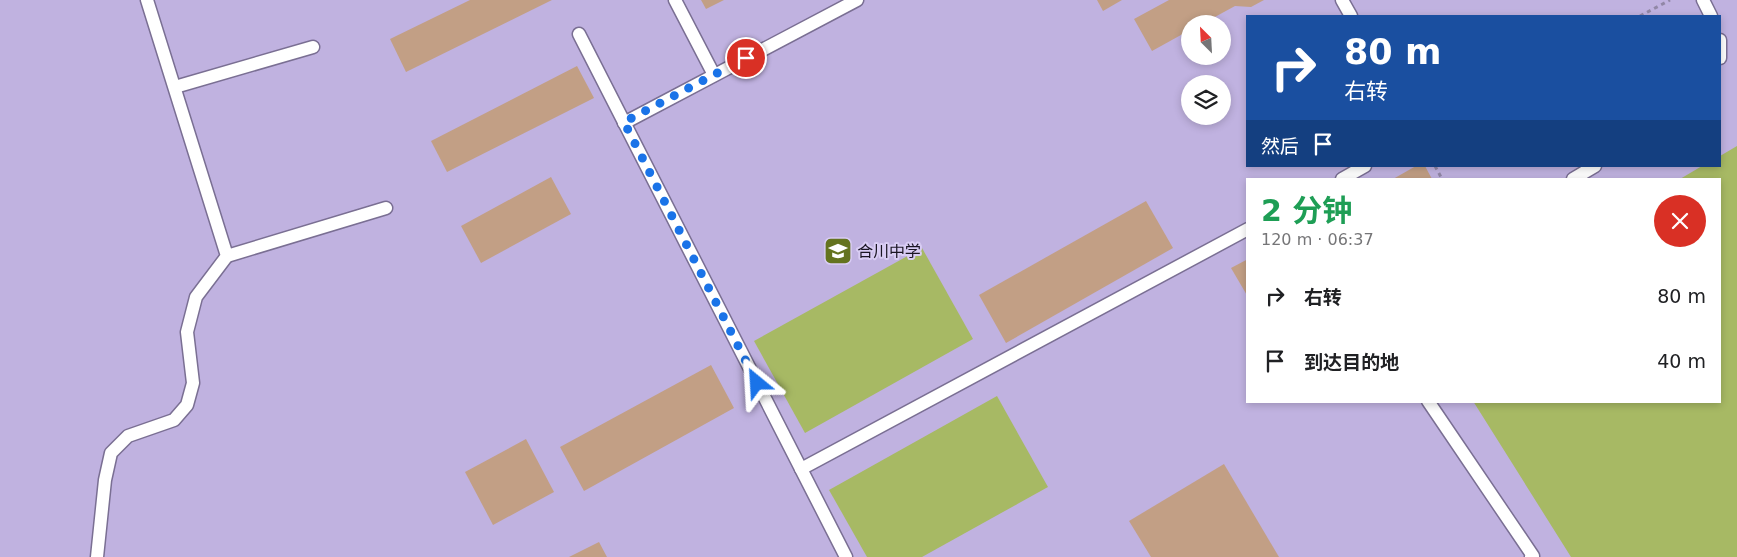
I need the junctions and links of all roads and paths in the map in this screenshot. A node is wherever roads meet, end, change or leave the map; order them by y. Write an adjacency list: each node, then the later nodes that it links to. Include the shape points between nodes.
1 (147, 0): 13 (lane)
2 (675, 0): 12 (lane)
3 (858, 0): 12 (lane)
4 (1342, 0): 7 (lane)
5 (1670, 0): 8 (path)
6 (1703, 0): 9 (lane)
7 (1350, 15)
8 (1642, 15)
9 (1710, 15)
10 (579, 34): 14 (lane)
11 (313, 47): 13 (lane)
12 (714, 75): 14 (lane)
13 (174, 87): 21 (lane)
14 (624, 122): 23 (lane)
15 (1363, 167): 17 (lane)
16 (1593, 167): 18 (lane)
17 (1344, 178)
18 (1575, 178)
19 (386, 208): 21 (lane)
20 (1246, 230): 23 (lane)
21 (227, 256): 24 (lane, via 196,297 187,332 193,383 186,405 174,420 128,436 110,453)
22 (1429, 403): 26 (lane)
23 (801, 469): 25 (lane)
24 (97, 557)
25 (846, 557)
26 (1533, 557)

